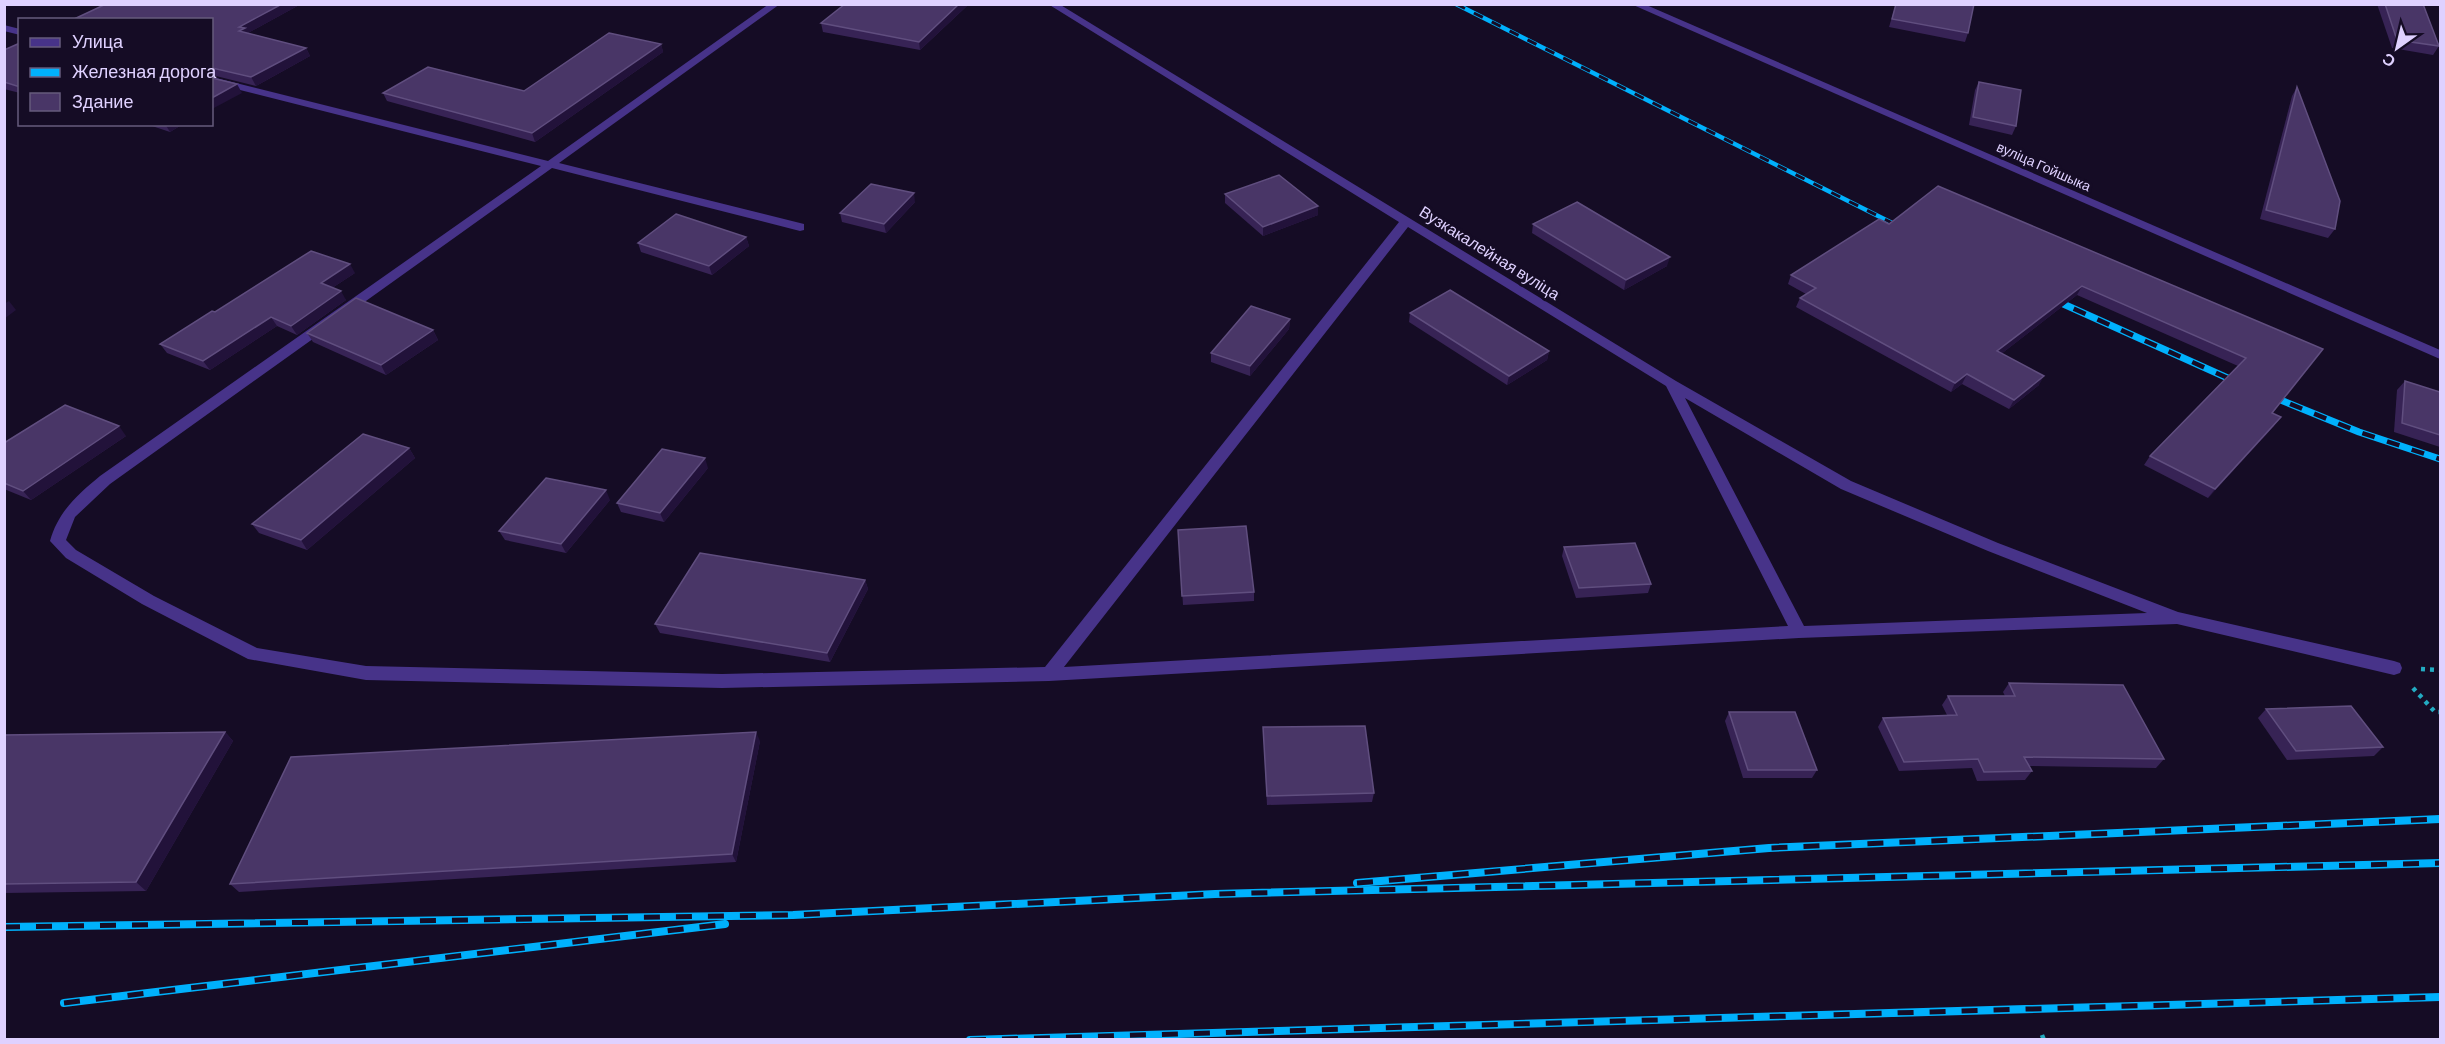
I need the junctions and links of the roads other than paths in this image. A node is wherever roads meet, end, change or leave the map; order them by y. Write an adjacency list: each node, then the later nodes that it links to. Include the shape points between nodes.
1 (776, 4): 5 (street)
2 (1052, 4): 6 (street, Вузкакалейная вуліца)
3 (1635, 4): 8 (street, вуліца Гойшыка)
4 (213, 80): 5 (street)
5 (550, 164): 7 (street); 13 (street, via 105,480 76,504 62,524 58,541 70,554 148,600 254,654 366,673 722,681)
6 (1407, 220): 9 (street, Вузкакалейная вуліца); 13 (street)
7 (800, 227)
8 (2440, 355)
9 (1671, 383): 10 (street, Вузкакалейная вуліца, via 1846,485); 11 (street)
10 (2177, 618): 11 (street); 12 (street)
11 (1799, 632): 13 (street)
12 (2394, 668)
13 (1049, 674)

